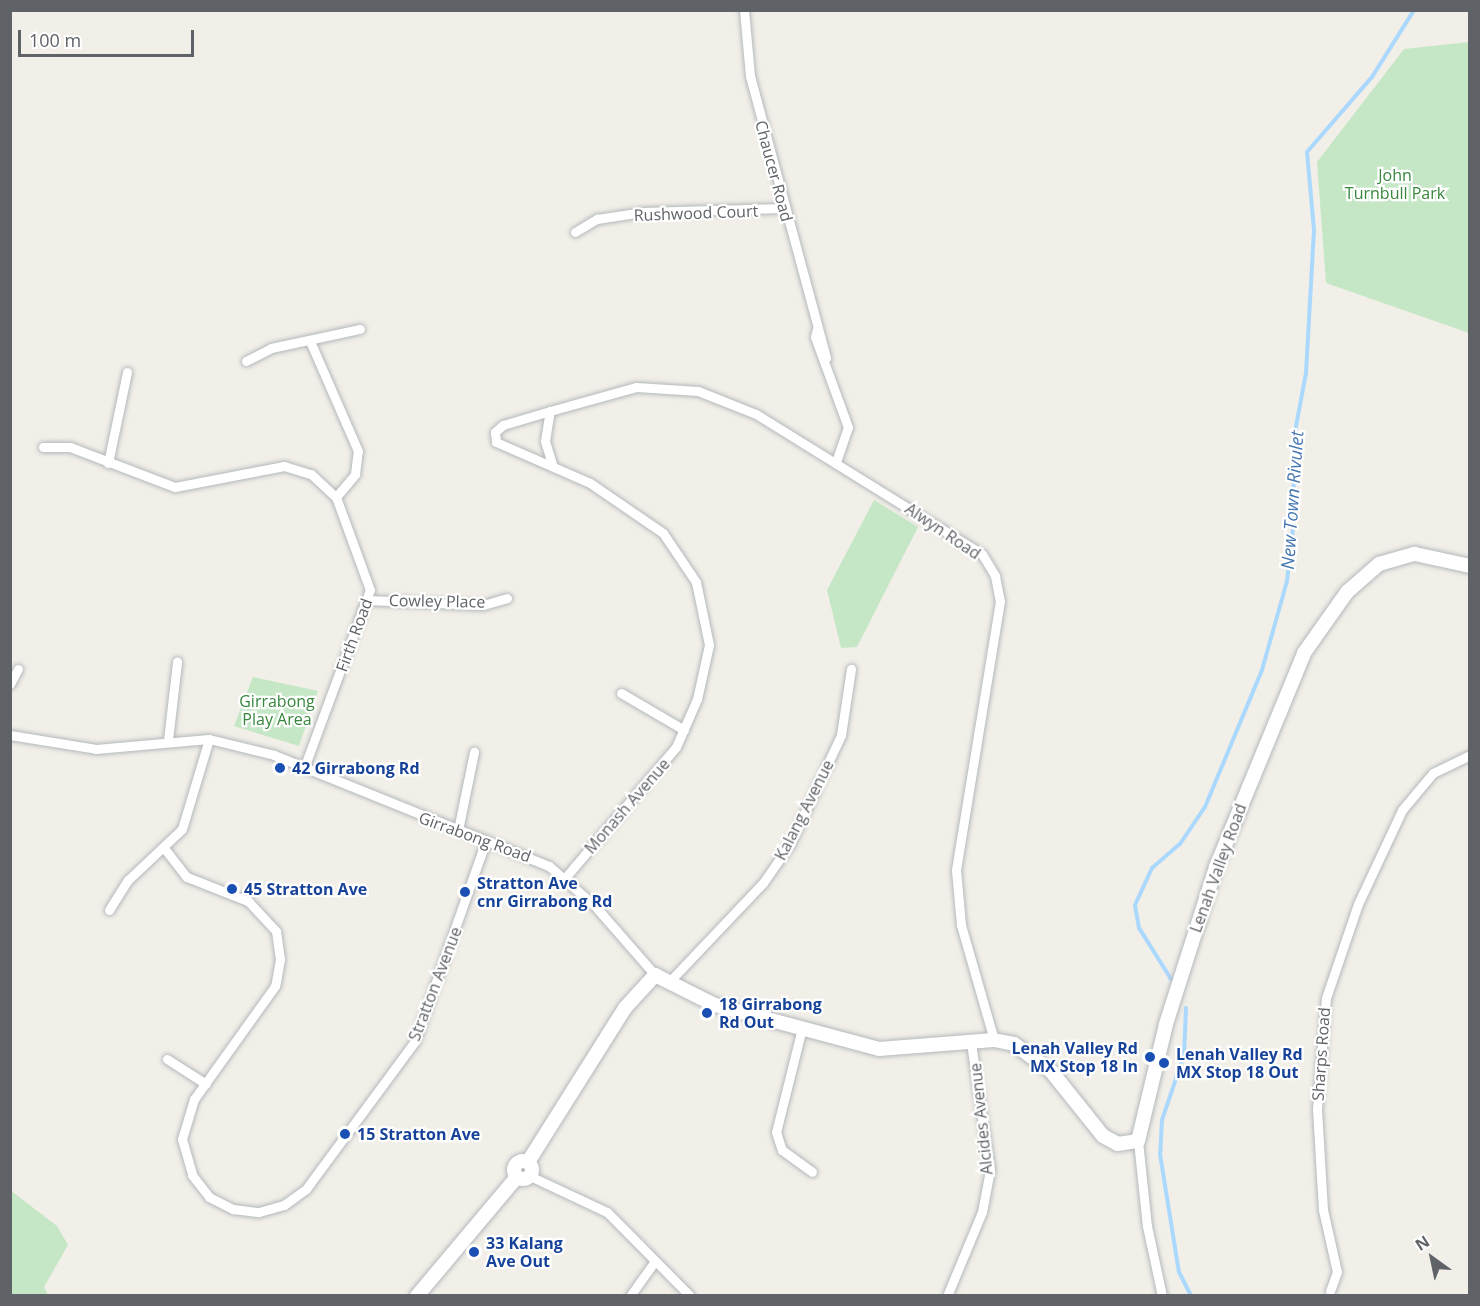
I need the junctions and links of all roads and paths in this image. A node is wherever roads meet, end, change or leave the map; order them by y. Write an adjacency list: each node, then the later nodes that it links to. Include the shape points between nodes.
1 (744, 10): 2 (street, Chaucer Road, via 750,76)
2 (783, 208): 3 (street, Rushwood Court, via 643,212 597,219); 11 (street, Chaucer Road, via 817,328 815,337 849,427)
3 (575, 232)
4 (360, 329): 5 (street)
5 (310, 341): 6 (street, via 271,348); 14 (street, via 358,451 355,474)
6 (246, 361)
7 (127, 372): 12 (street)
8 (550, 411): 9 (street, Alwyn Road, via 503,425); 11 (street, Alwyn Road, via 636,387 678,387 738,405); 13 (street, via 545,441)
9 (494, 438): 13 (street, Monash Avenue, via 504,448)
10 (43, 447): 12 (street, via 70,447)
11 (836, 462): 38 (street, Alwyn Road, via 973,546 990,565 999,588 956,870 961,925)
12 (108, 463): 14 (street, via 185,488 261,466 284,466 311,474)
13 (552, 464): 23 (street, Monash Avenue, via 649,519 692,574 709,645 707,667)
14 (336, 497): 17 (street, Firth Road, via 368,579)
15 (1470, 566): 42 (street, Lenah Valley Road, via 1415,554 1379,564 1347,592 1304,653 1216,867 1166,1024)
16 (507, 598): 17 (street, Cowley Place, via 483,605)
17 (367, 600): 29 (street, Firth Road)
18 (177, 662): 25 (street)
19 (18, 669): 21 (street)
20 (851, 669): 36 (street, Kalang Avenue, via 841,735 790,844 763,884)
21 (10, 684)
22 (621, 693): 23 (street)
23 (684, 730): 33 (street, Monash Avenue, via 666,763)
24 (10, 735): 25 (street, Girrabong Road, via 96,749)
25 (168, 740): 26 (street, Girrabong Road)
26 (209, 740): 29 (street, Girrabong Road); 32 (street, via 187,817)
27 (474, 752): 30 (street)
28 (1470, 755): 46 (street, Sharps Road, via 1433,773 1402,810 1330,981 1320,1028 1317,1091 1323,1210 1337,1272)
29 (304, 768): 30 (street, Girrabong Road)
30 (458, 830): 31 (street, Girrabong Road)
31 (486, 840): 33 (street, Girrabong Road, via 532,857); 41 (street, Stratton Avenue, via 415,1041 306,1189 284,1205 253,1212 221,1204 199,1187 186,1162 182,1139 187,1112)
32 (164, 848): 34 (street, via 128,880); 41 (street, Stratton Avenue, via 188,877 259,909 279,944 278,972 268,999)
33 (565, 878): 35 (street, Girrabong Road)
34 (109, 910)
35 (655, 975): 36 (street, Girrabong Road); 43 (street, via 625,1008)
36 (668, 983): 37 (street, Girrabong Road, via 715,1005)
37 (802, 1028): 39 (street, Girrabong Road, via 891,1051); 44 (street, via 776,1132 782,1149)
38 (994, 1040): 39 (street, Girrabong Road); 42 (street, Girrabong Road, via 1014,1044 1043,1064 1103,1136 1118,1144)
39 (971, 1043): 50 (street, Alcides Avenue, via 990,1170 979,1221)
40 (167, 1059): 41 (street)
41 (206, 1084)
42 (1138, 1141): 51 (street, Lenah Valley Road, via 1145,1215)
43 (525, 1172): 45 (street, via 607,1212); 47 (street)
44 (812, 1172)
45 (655, 1261): 48 (street); 49 (street)
46 (1330, 1291)
47 (417, 1296)
48 (630, 1296)
49 (690, 1296)
50 (947, 1296)
51 (1162, 1296)

